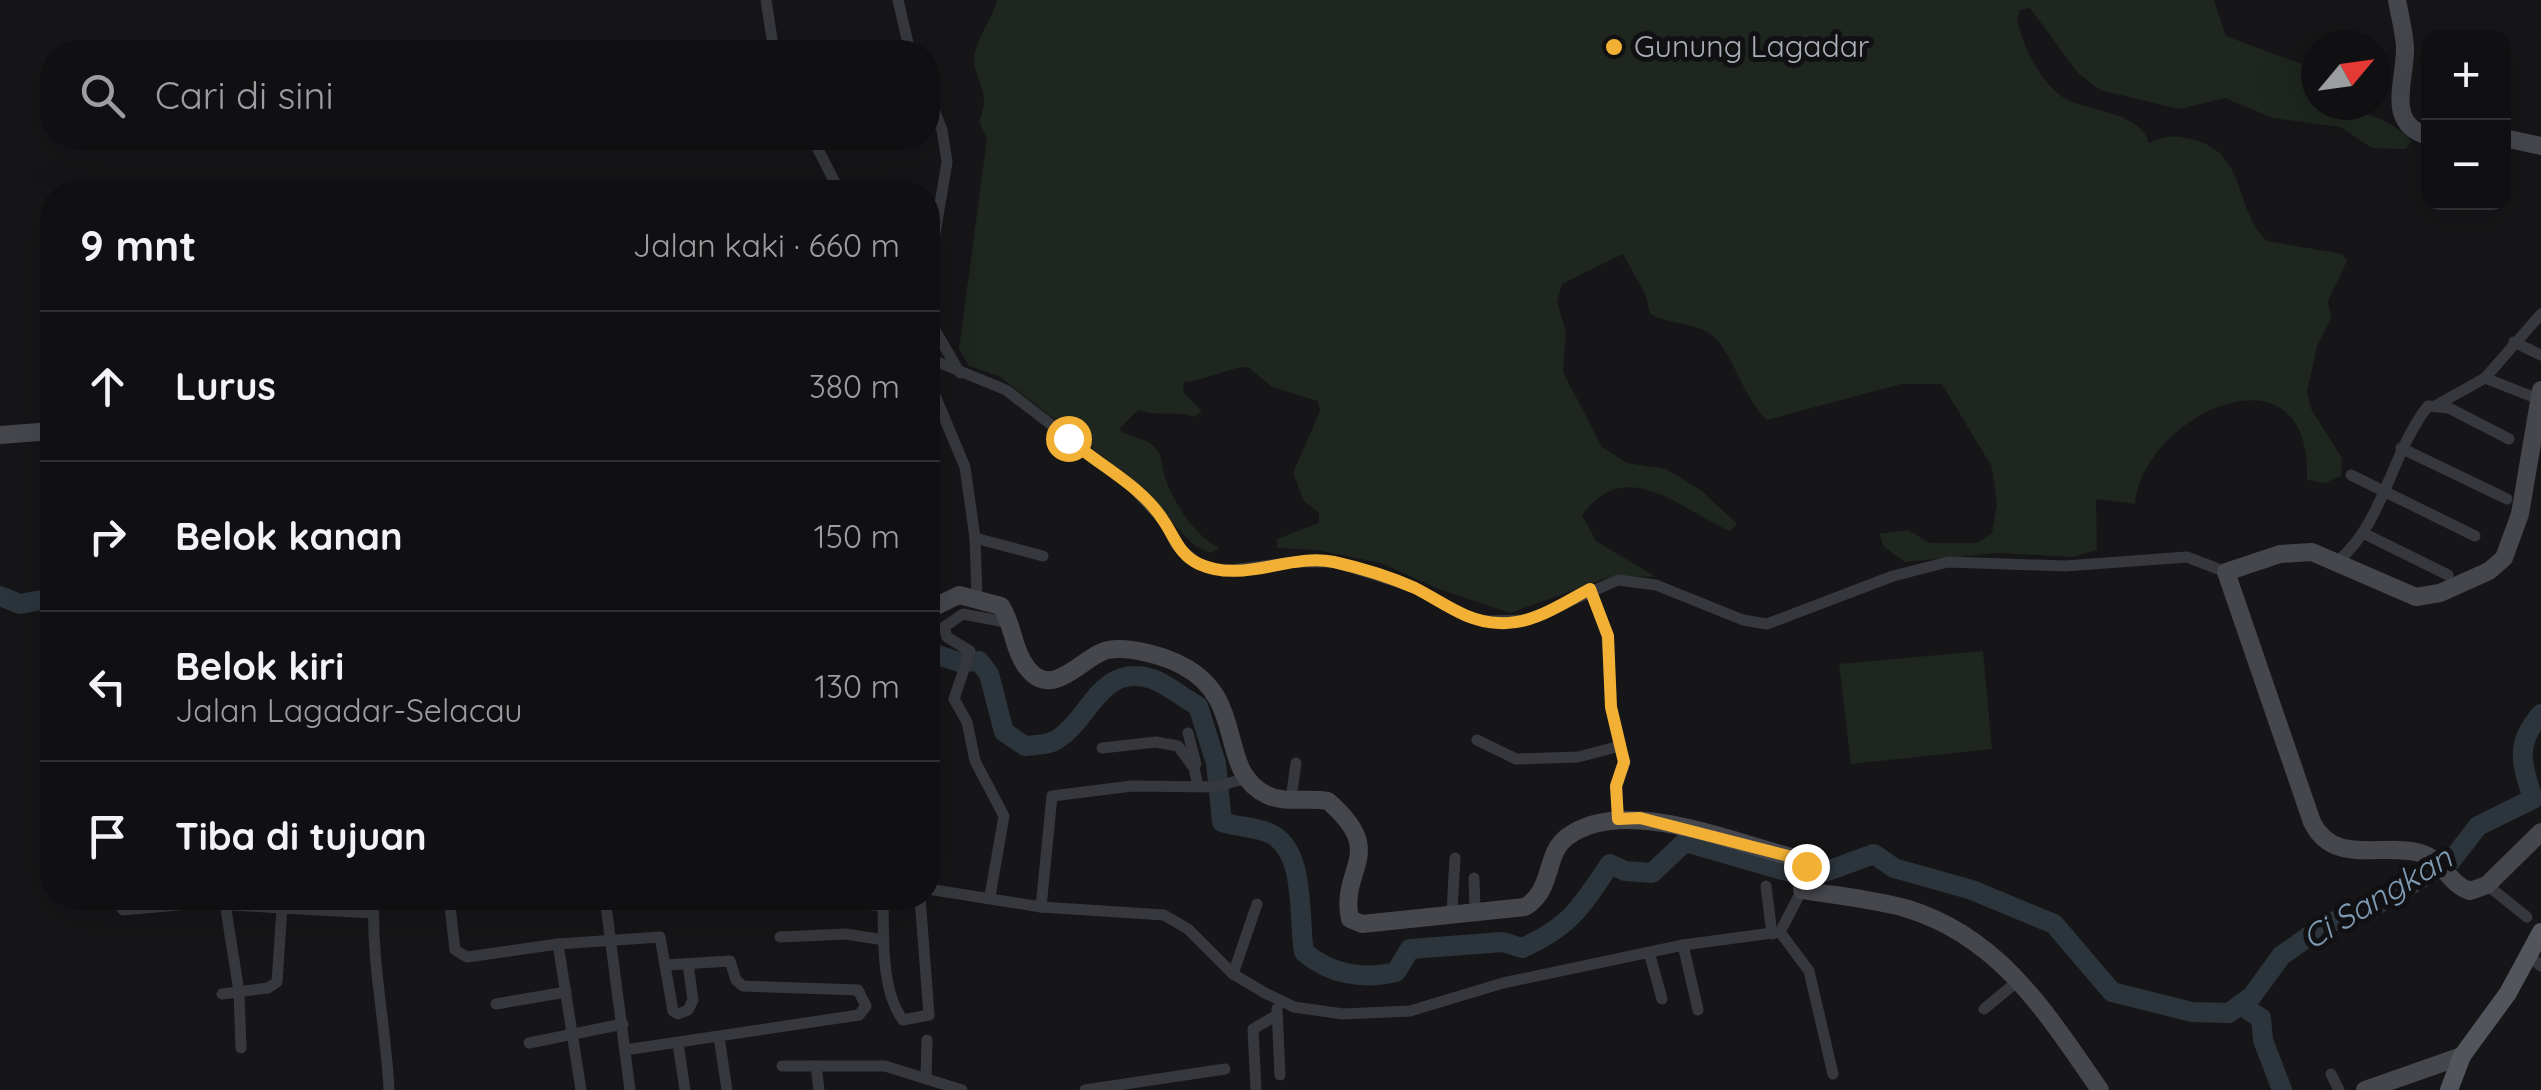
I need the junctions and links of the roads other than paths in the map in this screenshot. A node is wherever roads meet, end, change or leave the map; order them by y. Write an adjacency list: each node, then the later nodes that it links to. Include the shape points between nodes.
1 (766, 0): 4 (street)
2 (898, 0): 5 (street)
3 (2398, 0): 7 (street, via 2405,49 2401,114)
4 (772, 40)
5 (907, 40)
6 (940, 125): 12 (street, via 947,162)
7 (2421, 133)
8 (2511, 140): 9 (street)
9 (2541, 146)
10 (818, 150): 11 (street)
11 (834, 180)
12 (940, 204)
13 (2541, 314): 15 (street)
14 (940, 339): 18 (street)
15 (2514, 342): 16 (street); 19 (street)
16 (2541, 354)
17 (940, 364): 18 (street)
18 (960, 373): 37 (street, via 1006,390 1132,486 1182,552 1209,568 1334,562 1496,623 1527,620)
19 (2485, 378): 20 (street); 22 (street)
20 (2537, 394): 34 (street, via 2520,514 2498,566 2416,597)
21 (940, 405): 32 (street, via 962,454)
22 (2435, 406): 25 (street); 26 (street, via 2425,409)
23 (40, 432): 24 (street)
24 (0, 435)
25 (2509, 439)
26 (2402, 448): 28 (street); 29 (street)
27 (2351, 475): 28 (street)
28 (2382, 492): 30 (street); 31 (street)
29 (2507, 499)
30 (2363, 533): 34 (street); 36 (street)
31 (2475, 536)
32 (975, 538): 33 (street); 38 (street)
33 (1043, 556)
34 (2338, 561): 35 (street, via 2290,552)
35 (2226, 572): 37 (street, via 2187,557 2065,566 1948,562 1766,624 1656,584 1618,580); 55 (street, via 2320,837 2348,850 2416,852 2463,889)
36 (2448, 575)
37 (1590, 589): 43 (street, via 1608,636)
38 (976, 590): 39 (street); 40 (street, via 1001,606)
39 (940, 603)
40 (1011, 623): 47 (street, via 1026,667 1045,680 1061,679 1095,654 1114,649 1177,662 1203,677 1224,706); 58 (street, via 962,614 946,622 947,637 970,654 954,698 1004,816)
41 (1188, 733): 46 (street)
42 (1477, 740): 43 (street, via 1516,758 1578,757)
43 (1620, 746): 50 (street)
44 (1102, 748): 46 (street, via 1164,742 1178,746)
45 (1296, 764): 49 (street)
46 (1194, 768): 48 (street)
47 (1247, 778): 48 (street); 49 (street, via 1270,796)
48 (1198, 786): 61 (street, via 1132,786 1050,798)
49 (1292, 792): 62 (street, via 1328,801 1359,842 1350,918 1373,924)
50 (1618, 814): 54 (street, via 1804,860); 60 (street, via 1560,842 1546,885 1531,904 1511,910)
51 (2541, 832): 55 (street)
52 (1454, 858): 62 (street)
53 (1474, 878): 60 (street)
54 (1803, 883): 74 (street); 85 (street, via 1938,921 1986,948)
55 (2487, 885): 72 (street)
56 (1766, 886): 74 (street)
57 (940, 890): 58 (street)
58 (990, 896): 61 (street)
59 (1257, 904): 84 (street)
60 (1476, 905): 62 (street)
61 (1041, 907): 84 (street, via 1164,915 1188,928)
62 (1451, 907)
63 (226, 910): 86 (street)
64 (282, 910): 86 (street, via 277,982)
65 (343, 910): 71 (street)
66 (373, 910): 71 (street)
67 (451, 910): 78 (street, via 459,954 467,957)
68 (607, 910): 77 (street)
69 (884, 910): 76 (street)
70 (921, 910): 76 (street, via 927,1017 900,1018)
71 (373, 914): 113 (street)
72 (2527, 917)
73 (2541, 932): 81 (main road)
74 (1776, 933): 79 (street); 107 (street, via 1808,970)
75 (780, 936): 76 (street)
76 (884, 940)
77 (612, 942): 78 (street); 83 (street, via 662,938); 95 (street)
78 (558, 944): 87 (street)
79 (1683, 945): 80 (street); 93 (street)
80 (1649, 952): 89 (street); 90 (street, via 1410,1011 1339,1014)
81 (2535, 960): 103 (main road)
82 (688, 964): 83 (street); 83 (street, via 693,1000 678,1014); 97 (street, via 730,961 743,986 858,990 865,998 859,1014)
83 (666, 965)
84 (1233, 974): 90 (street)
85 (2018, 980): 92 (street); 121 (street)
86 (239, 992): 88 (street); 101 (street)
87 (566, 992): 91 (street); 96 (street)
88 (222, 994)
89 (1662, 1000)
90 (1279, 1001): 94 (street)
91 (496, 1004)
92 (1984, 1009)
93 (1698, 1010)
94 (1277, 1015): 109 (street); 120 (street, via 1253,1029)
95 (622, 1024): 96 (street); 102 (street)
96 (574, 1032): 100 (street); 114 (street)
97 (719, 1037): 99 (street); 117 (street)
98 (927, 1040): 110 (street)
99 (678, 1043): 102 (street); 116 (street)
100 (528, 1044)
101 (241, 1048)
102 (625, 1050): 115 (street)
103 (2462, 1056): 123 (street); 124 (main road)
104 (782, 1066): 105 (street)
105 (816, 1066): 110 (street, via 885,1066); 118 (street)
106 (1225, 1069): 111 (street)
107 (1833, 1074)
108 (2331, 1074): 122 (street)
109 (1280, 1075)
110 (926, 1077): 112 (street)
111 (1148, 1085): 119 (street)
112 (953, 1089)
113 (388, 1090)
114 (581, 1090)
115 (630, 1090)
116 (685, 1090)
117 (727, 1090)
118 (819, 1090)
119 (1085, 1090)
120 (1256, 1090)
121 (2100, 1090)
122 (2339, 1090)
123 (2365, 1090)
124 (2449, 1090)

